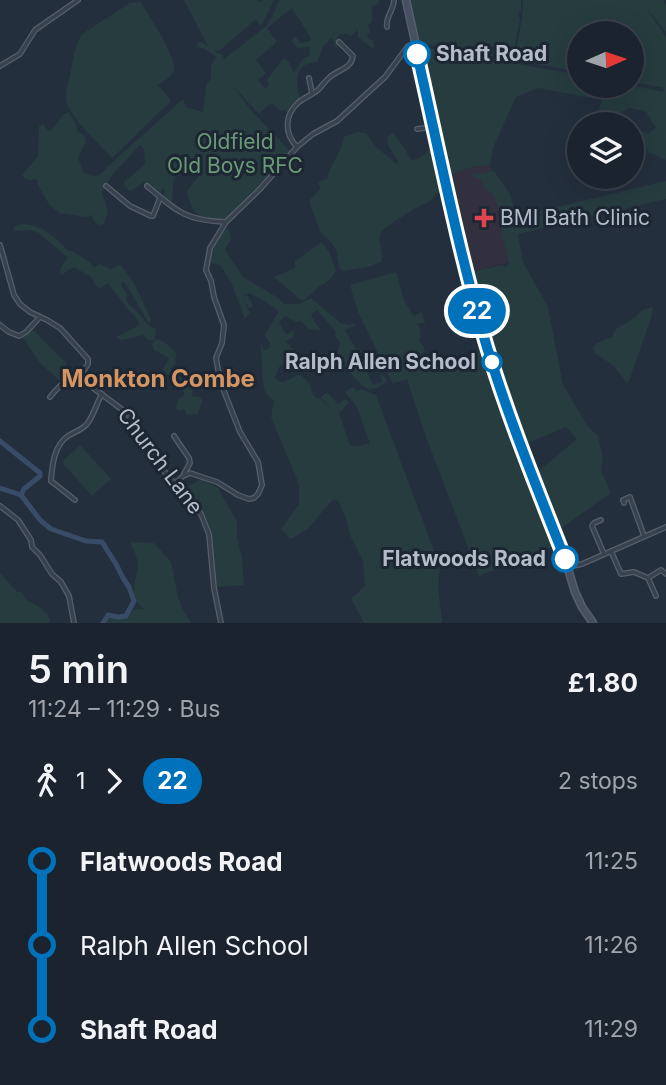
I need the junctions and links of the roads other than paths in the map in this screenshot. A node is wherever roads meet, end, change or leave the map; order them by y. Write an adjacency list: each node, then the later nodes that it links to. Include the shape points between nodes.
1 (78, 0): 7 (street, via 38,27 20,54)
2 (394, 0): 4 (street)
3 (406, 0): 6 (street)
4 (387, 27)
5 (340, 42): 9 (street, via 353,60)
6 (415, 43): 10 (street); 12 (street, via 385,78 337,121)
7 (0, 66)
8 (309, 78): 9 (street)
9 (312, 93): 12 (street, via 295,106 287,120)
10 (434, 127): 11 (street); 34 (street, via 487,346)
11 (417, 130)
12 (298, 147): 16 (street)
13 (106, 186): 15 (street, via 151,216)
14 (147, 186): 15 (street)
15 (160, 198): 16 (street, via 193,219)
16 (226, 222): 24 (street, via 210,248 206,266 224,325 216,362 240,432 258,463 262,485 249,499 217,482 192,474)
17 (0, 245): 18 (street, via 16,299)
18 (40, 317): 19 (street, via 19,336); 20 (street, via 60,328 88,359)
19 (0, 326)
20 (81, 376): 21 (street, Church Lane); 22 (street, via 67,381)
21 (102, 394): 25 (street, Church Lane, via 128,414); 26 (street, via 85,426 67,436 56,451 51,481)
22 (50, 397)
23 (174, 436): 24 (street, via 189,458)
24 (183, 476): 25 (street)
25 (175, 484): 39 (street, Church Lane, via 201,513 207,527)
26 (75, 500)
27 (624, 503): 31 (street, via 627,497 632,499)
28 (0, 506): 38 (street, via 18,520 32,547 61,582)
29 (601, 519): 33 (street, via 592,526)
30 (666, 527): 31 (street)
31 (645, 536): 32 (street)
32 (611, 551): 33 (street); 36 (street, via 621,574 634,572)
33 (604, 554): 34 (street)
34 (568, 567): 40 (street, via 577,596)
35 (666, 573): 36 (street, via 661,570)
36 (648, 578): 37 (street)
37 (656, 596)
38 (74, 623)
39 (221, 623)
40 (593, 623)

